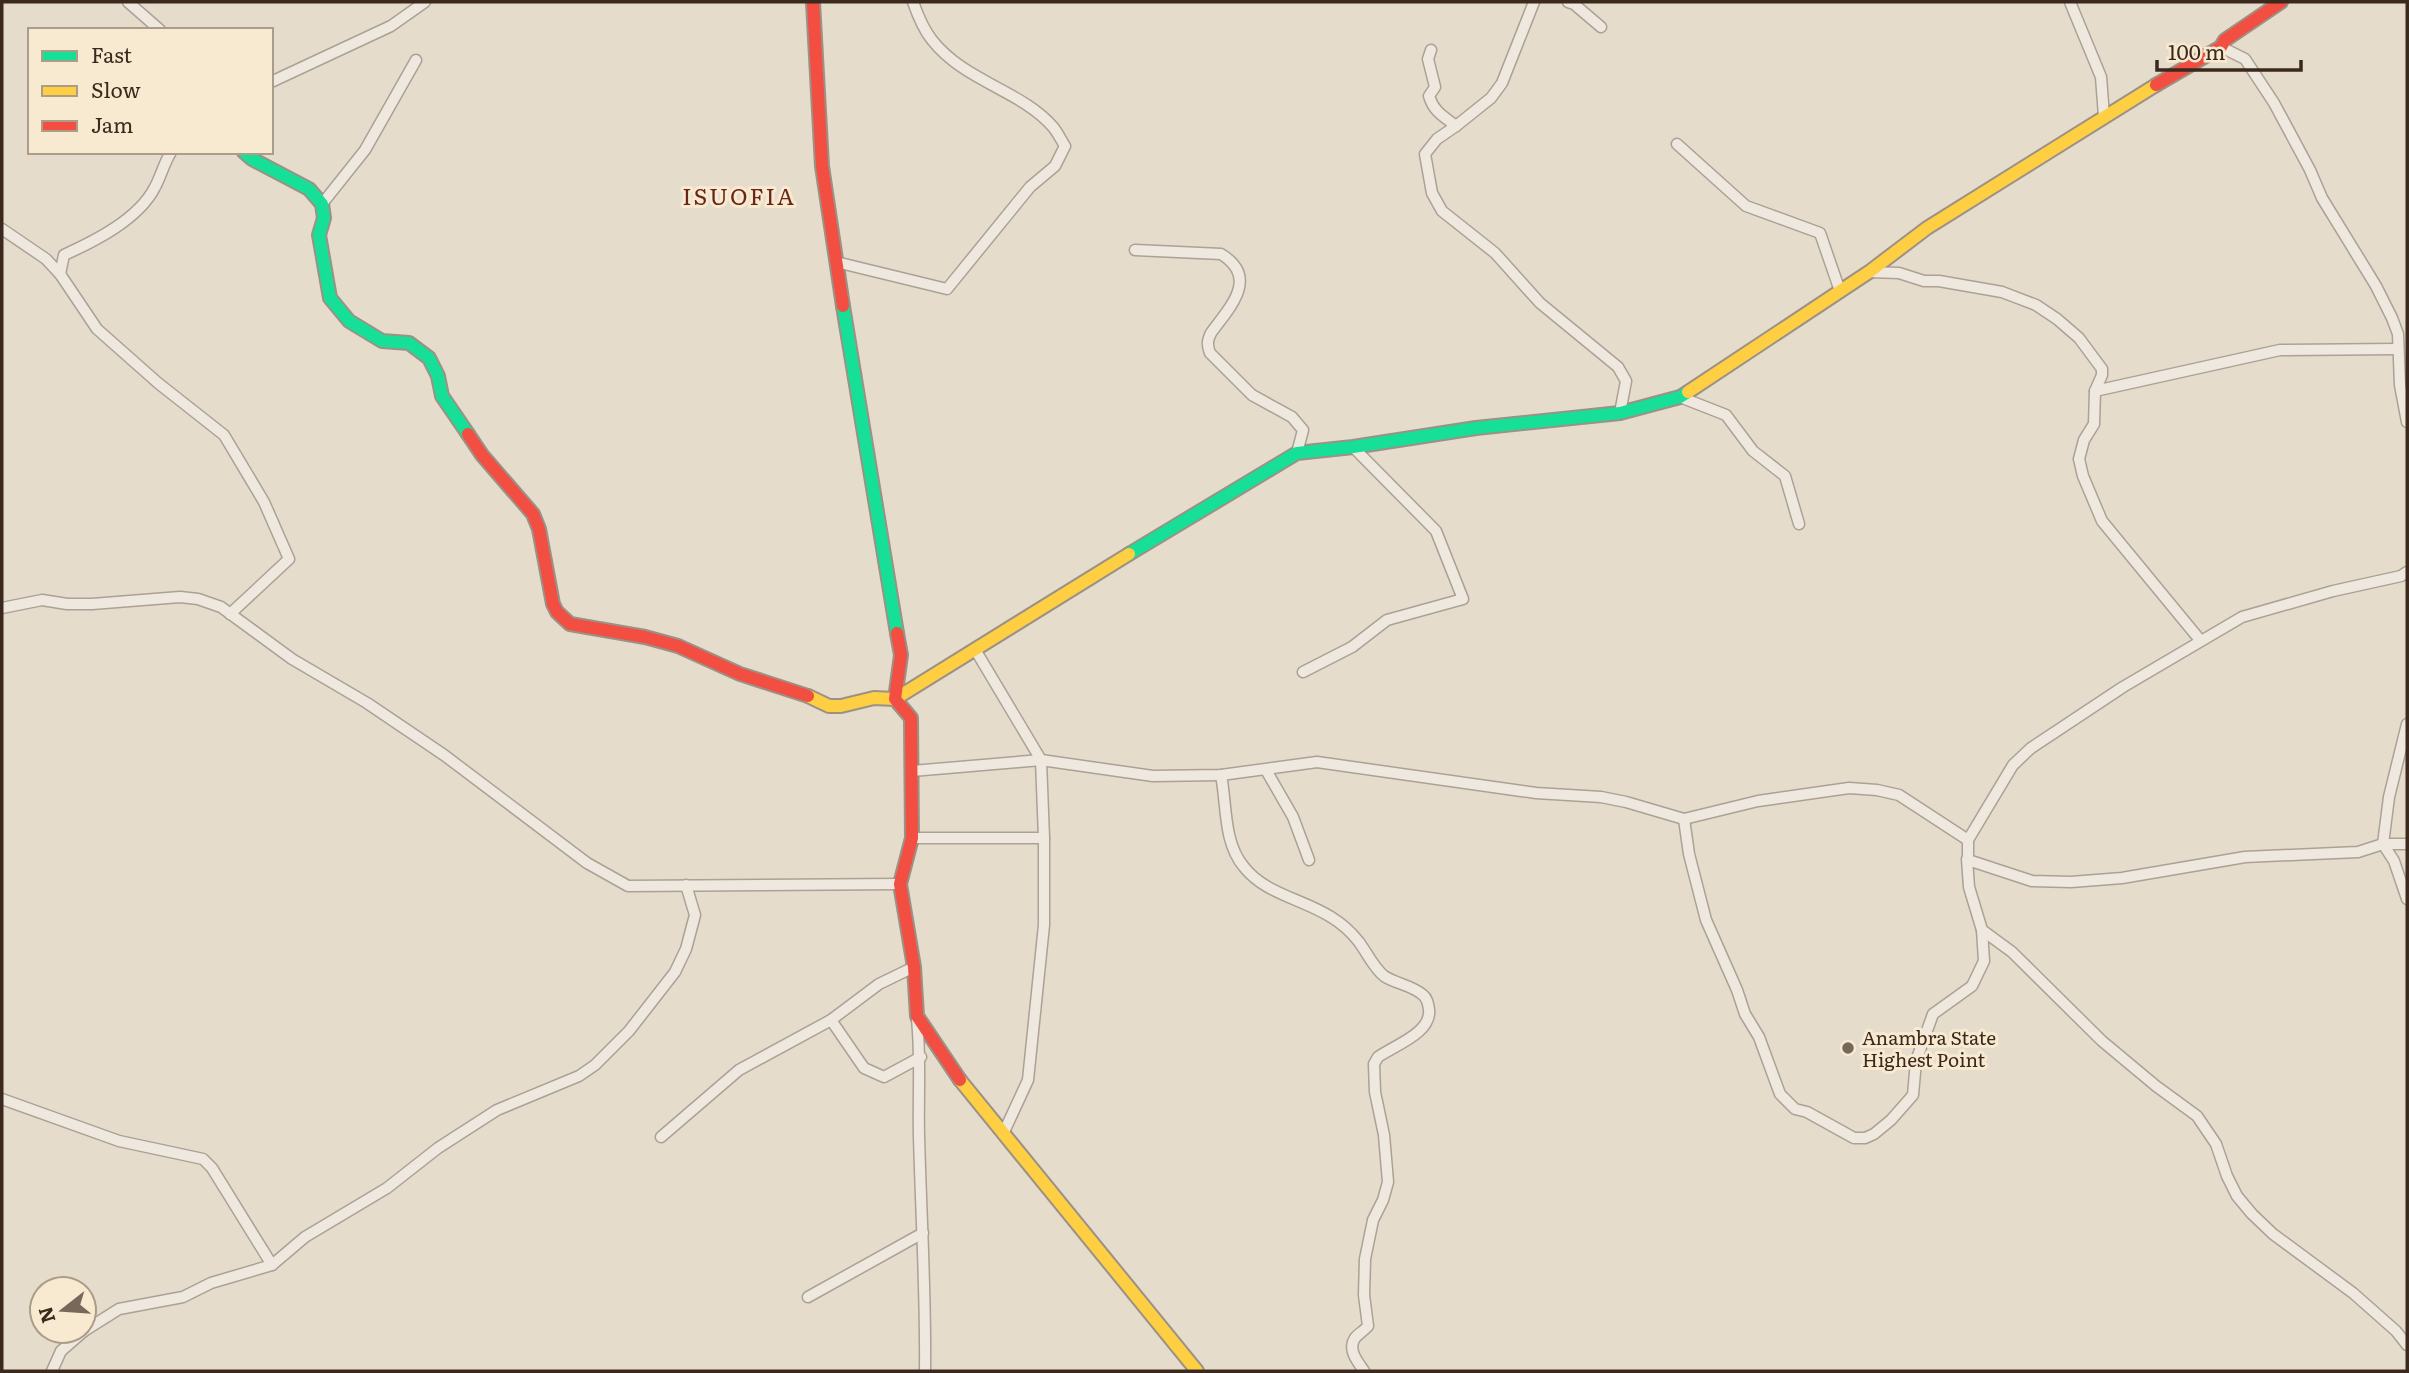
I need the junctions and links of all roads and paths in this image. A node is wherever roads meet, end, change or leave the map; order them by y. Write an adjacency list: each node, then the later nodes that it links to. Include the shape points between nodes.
1 (128, 2): 10 (street)
2 (425, 2): 14 (street, via 391,26)
3 (813, 2): 23 (street, via 818,121)
4 (914, 2): 23 (street, via 925,30 945,55 1030,108 1054,128 1065,146 1055,166 1030,187 947,289)
5 (1534, 2): 16 (street, via 1502,83)
6 (1568, 2): 9 (street)
7 (2070, 2): 15 (street, via 2101,78)
8 (2281, 2): 11 (street)
9 (1601, 27)
10 (158, 28)
11 (2221, 47): 15 (street); 27 (street, via 2245,59 2274,103 2322,198 2387,307 2398,334)
12 (1431, 50): 16 (street, via 1428,59 1435,87 1429,96 1436,113)
13 (416, 60): 20 (street, via 365,150)
14 (273, 81)
15 (2104, 116): 24 (street, via 1927,228)
16 (1456, 126): 30 (street, via 1424,154 1432,193 1442,211 1495,253 1540,303 1618,367 1626,381)
17 (1677, 144): 26 (street, via 1746,206 1820,233)
18 (170, 154): 25 (street, via 154,189 132,215 64,255)
19 (246, 154): 20 (street, via 309,189)
20 (322, 204): 41 (street, via 319,235 330,298 349,321 382,341 409,342 429,358 442,396 482,455 533,514 540,529 553,604 570,624 678,646 829,706)
21 (2, 229): 25 (street, via 46,259)
22 (1135, 250): 33 (street, via 1221,254 1230,260 1237,272 1239,295 1211,333 1210,353 1252,395 1292,417 1303,430)
23 (836, 262): 41 (street, via 901,656)
24 (1869, 272): 26 (street); 28 (street, via 1989,290 2036,305 2079,338 2099,362 2102,375)
25 (60, 275): 37 (street, via 97,329 224,435 264,502 289,559)
26 (1840, 291): 29 (street)
27 (2398, 349): 28 (street, via 2280,350); 31 (street)
28 (2095, 391): 38 (street, via 2094,424 2079,459 2083,476 2102,521)
29 (1680, 397): 30 (street); 34 (street, via 1726,415 1753,451 1785,476)
30 (1620, 413): 32 (street)
31 (2407, 422)
32 (1353, 447): 33 (street); 40 (street, via 1436,531 1464,599 1387,620 1352,647)
33 (1297, 453): 39 (street)
34 (1799, 524)
35 (2407, 572): 38 (street, via 2242,617)
36 (2, 608): 37 (street, via 42,600 92,604 180,597 198,599)
37 (230, 614): 56 (street, via 433,748 612,878 628,886)
38 (2200, 640): 50 (street, via 2031,748 2013,765)
39 (976, 651): 41 (street); 43 (street)
40 (1303, 672)
41 (895, 699): 45 (street, via 911,718)
42 (2407, 724): 51 (street)
43 (1041, 760): 45 (street); 46 (street, via 1153,776); 49 (street)
44 (1266, 770): 46 (street); 47 (street, via 1317,762 1536,793 1601,797); 53 (street, via 1293,817)
45 (912, 771): 48 (street)
46 (1221, 775): 75 (street, via 1226,822 1241,865 1270,889 1333,918 1356,939 1382,975 1419,992 1428,1002 1429,1018 1422,1029 1374,1064 1388,1182 1373,1220 1366,1259 1368,1326 1353,1345)
47 (1684, 819): 50 (street, via 1758,801 1849,788 1877,790 1899,796); 58 (street, via 1706,920 1780,1094 1795,1109 1854,1138 1874,1135 1913,1095 1916,1061 1933,1014 1972,986 1984,961)
48 (912, 838): 49 (street); 55 (street)
49 (1044, 838): 64 (street, via 1044,925 1028,1080)
50 (1969, 840): 54 (street)
51 (2383, 844): 52 (street); 54 (street, via 2358,852 2245,857 2071,882 2032,881); 57 (street)
52 (2407, 844)
53 (1309, 860)
54 (1968, 860): 58 (street, via 1969,887)
55 (900, 884): 56 (street); 59 (street)
56 (686, 885): 67 (street, via 695,915 675,972 596,1065 497,1110 387,1188 305,1237)
57 (2407, 899)
58 (1982, 930): 71 (street, via 2012,952 2102,1041 2197,1116 2217,1144 2237,1196 2252,1214 2353,1293)
59 (914, 967): 60 (street); 61 (street, via 878,984)
60 (917, 1016): 62 (street); 64 (street, via 948,1065)
61 (831, 1020): 62 (street, via 864,1068 884,1077); 65 (street, via 739,1070)
62 (920, 1057): 66 (street)
63 (2, 1099): 67 (street, via 119,1141 203,1158)
64 (1003, 1134): 74 (street)
65 (661, 1137)
66 (923, 1233): 68 (street); 73 (street)
67 (272, 1265): 69 (street, via 211,1283 183,1297 119,1309)
68 (808, 1297)
69 (98, 1322)
70 (68, 1345): 72 (street)
71 (2407, 1345)
72 (52, 1371)
73 (925, 1371)
74 (1197, 1371)
75 (1364, 1371)

